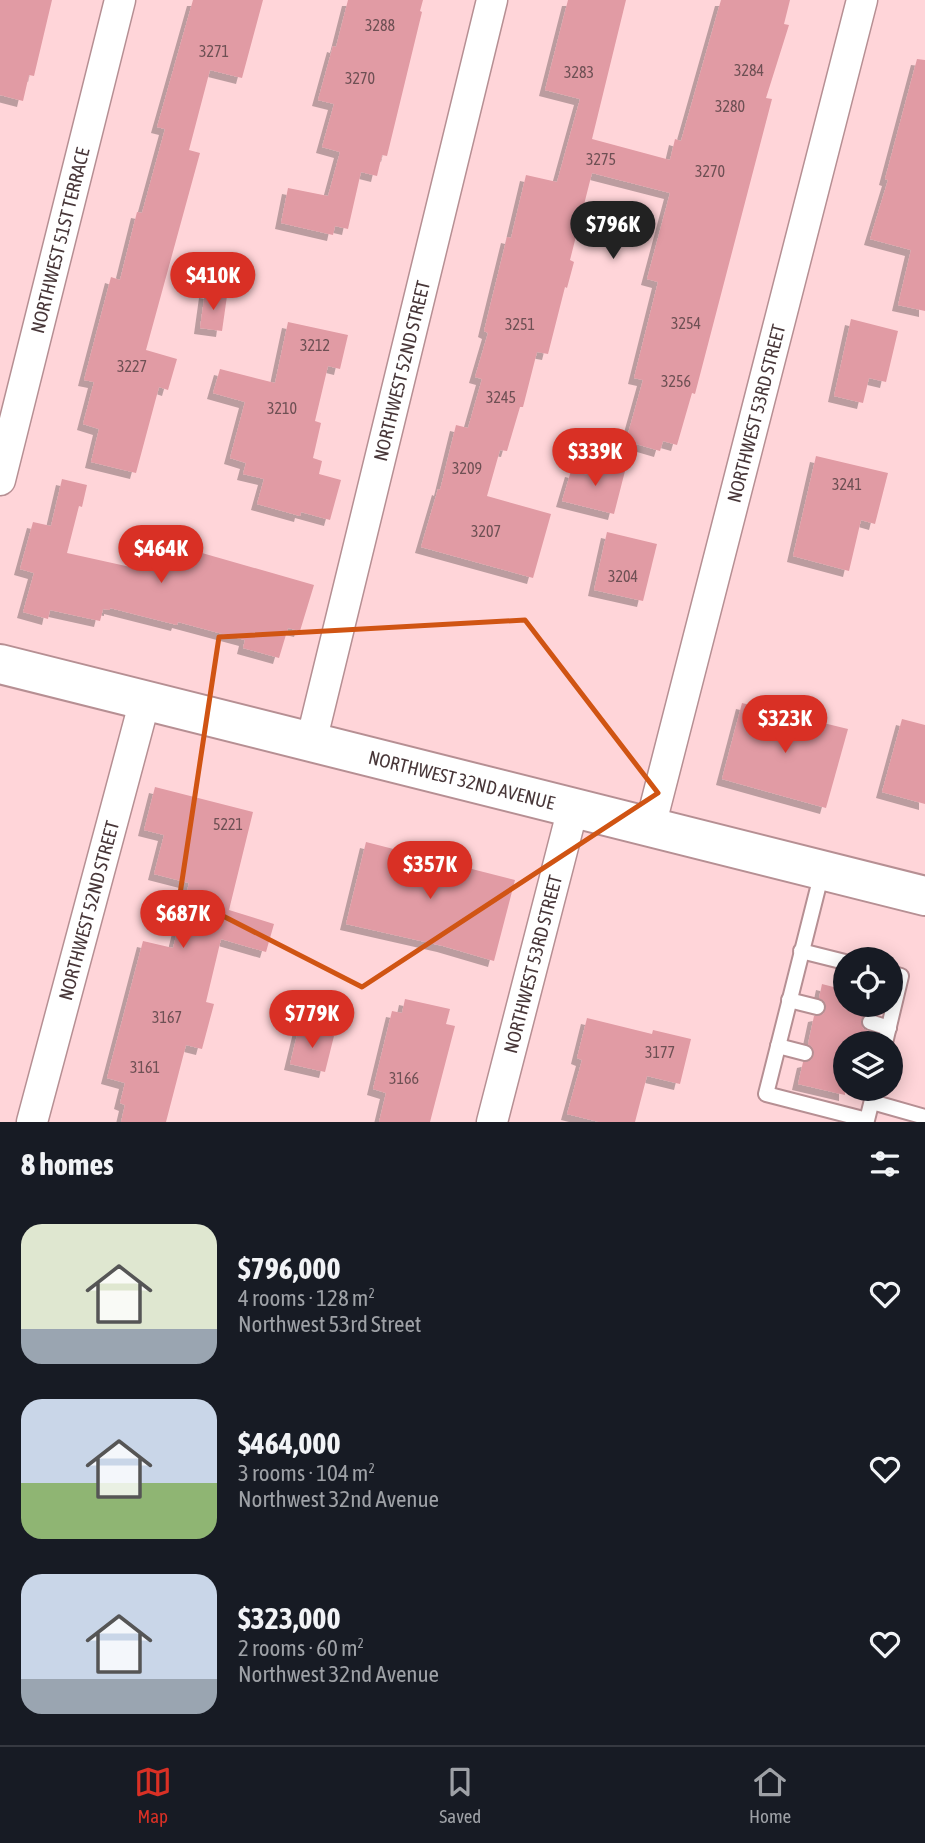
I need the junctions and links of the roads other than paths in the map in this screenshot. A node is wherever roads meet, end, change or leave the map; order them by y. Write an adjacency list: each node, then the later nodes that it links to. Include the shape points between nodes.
1 (120, 0): 4 (street, NORTHWEST 51ST TERRACE)
2 (492, 0): 7 (street, NORTHWEST 52ND STREET)
3 (862, 0): 9 (street, NORTHWEST 53RD STREET)
4 (0, 480)
5 (0, 664): 6 (main road, NORTHWEST 32ND AVENUE)
6 (145, 700): 7 (main road, NORTHWEST 32ND AVENUE); 25 (street, NORTHWEST 52ND STREET)
7 (311, 742): 8 (main road, NORTHWEST 32ND AVENUE)
8 (573, 808): 9 (main road, NORTHWEST 32ND AVENUE); 26 (street, NORTHWEST 53RD STREET)
9 (650, 827): 10 (main road, NORTHWEST 32ND AVENUE)
10 (822, 871): 11 (main road, NORTHWEST 32ND AVENUE); 12 (lane)
11 (925, 896)
12 (801, 951): 13 (lane); 14 (lane)
13 (833, 959)
14 (789, 1000): 15 (lane); 20 (lane)
15 (817, 1007)
16 (891, 1017): 18 (lane)
17 (870, 1022): 18 (lane)
18 (888, 1028): 19 (lane)
19 (887, 1031)
20 (778, 1046): 21 (lane); 22 (lane, via 766,1094 867,1120)
21 (806, 1053)
22 (872, 1101)
23 (887, 1101): 24 (lane)
24 (925, 1117)
25 (32, 1122)
26 (492, 1122)

